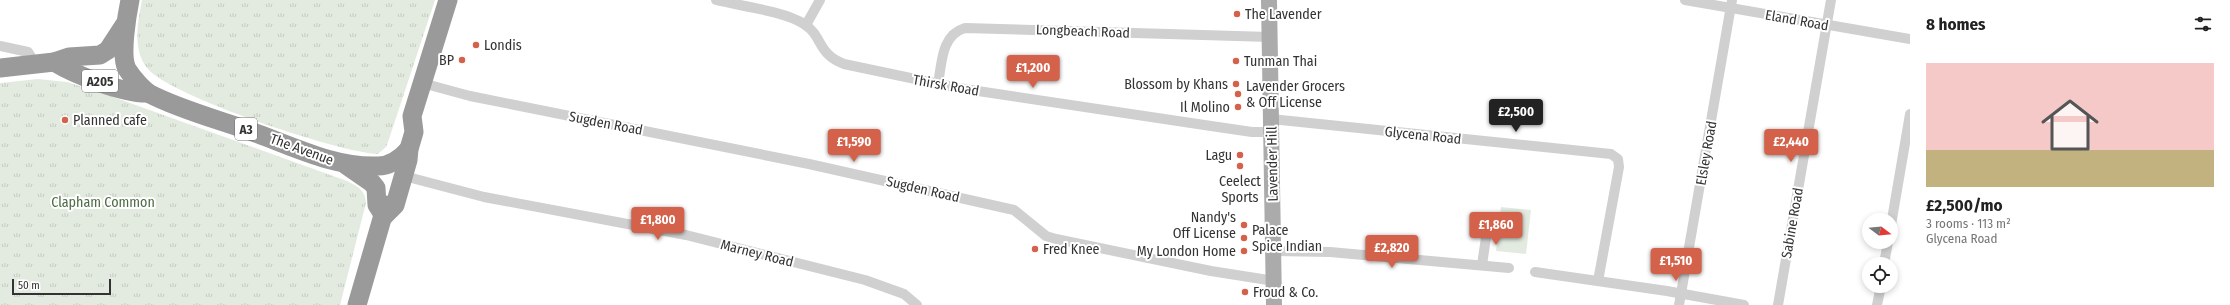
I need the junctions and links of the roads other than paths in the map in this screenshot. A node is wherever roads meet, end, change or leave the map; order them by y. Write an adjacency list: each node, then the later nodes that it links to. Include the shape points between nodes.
1 (130, 0): 9 (highway, A3)
2 (448, 0): 18 (highway)
3 (716, 0): 10 (street)
4 (820, 0): 10 (street)
5 (1269, 0): 12 (main road, Lavender Hill)
6 (1685, 0): 8 (street, Eland Road)
7 (1831, 0): 11 (street, Sabine Road)
8 (1731, 4): 11 (street, Eland Road); 36 (street, Elsley Road)
9 (125, 23): 15 (highway, A205, via 108,50 100,55 69,57); 20 (highway, A3, via 126,65)
10 (806, 25): 19 (street, Thirsk Road, via 832,60)
11 (1827, 26): 13 (street, Eland Road); 42 (street, Sabine Road)
12 (1270, 37): 19 (street, Longbeach Road, via 964,28 952,34 946,42); 23 (main road, Lavender Hill)
13 (1910, 39)
14 (0, 46): 16 (street, via 28,52)
15 (54, 62): 16 (highway, A205); 20 (highway, A205, via 67,70 135,93)
16 (35, 63): 17 (highway, A205)
17 (0, 68)
18 (422, 83): 22 (highway); 33 (street, Sugden Road, via 470,96 809,164 1014,210 1046,236 1056,239 1211,271)
19 (938, 84): 23 (street, Thirsk Road, via 1252,132)
20 (148, 93): 24 (highway, The Avenue / A3)
21 (1910, 114): 26 (street)
22 (412, 116): 25 (highway, via 414,132); 25 (highway, via 403,127)
23 (1271, 125): 29 (main road, Lavender Hill); 34 (street, Glycena Road, via 1611,154 1618,159 1619,167)
24 (344, 164): 25 (highway, The Avenue); 27 (highway, A3, via 376,188 377,205)
25 (399, 169): 27 (highway); 38 (street, Marney Road, via 484,196 686,235 850,276 890,287)
26 (1893, 213)
27 (384, 216): 37 (highway)
28 (1488, 224): 30 (street)
29 (1274, 251): 30 (street, via 1330,252); 33 (main road, Lavender Hill)
30 (1482, 265): 31 (street)
31 (1509, 268)
32 (1535, 272): 34 (street)
33 (1274, 281): 39 (main road, Lavender Hill)
34 (1598, 281): 36 (street)
35 (1880, 293): 43 (street)
36 (1681, 294): 40 (street, Elsley Road); 41 (street)
37 (358, 305)
38 (917, 305)
39 (1274, 305)
40 (1679, 305)
41 (1744, 305)
42 (1778, 305)
43 (1877, 305)

